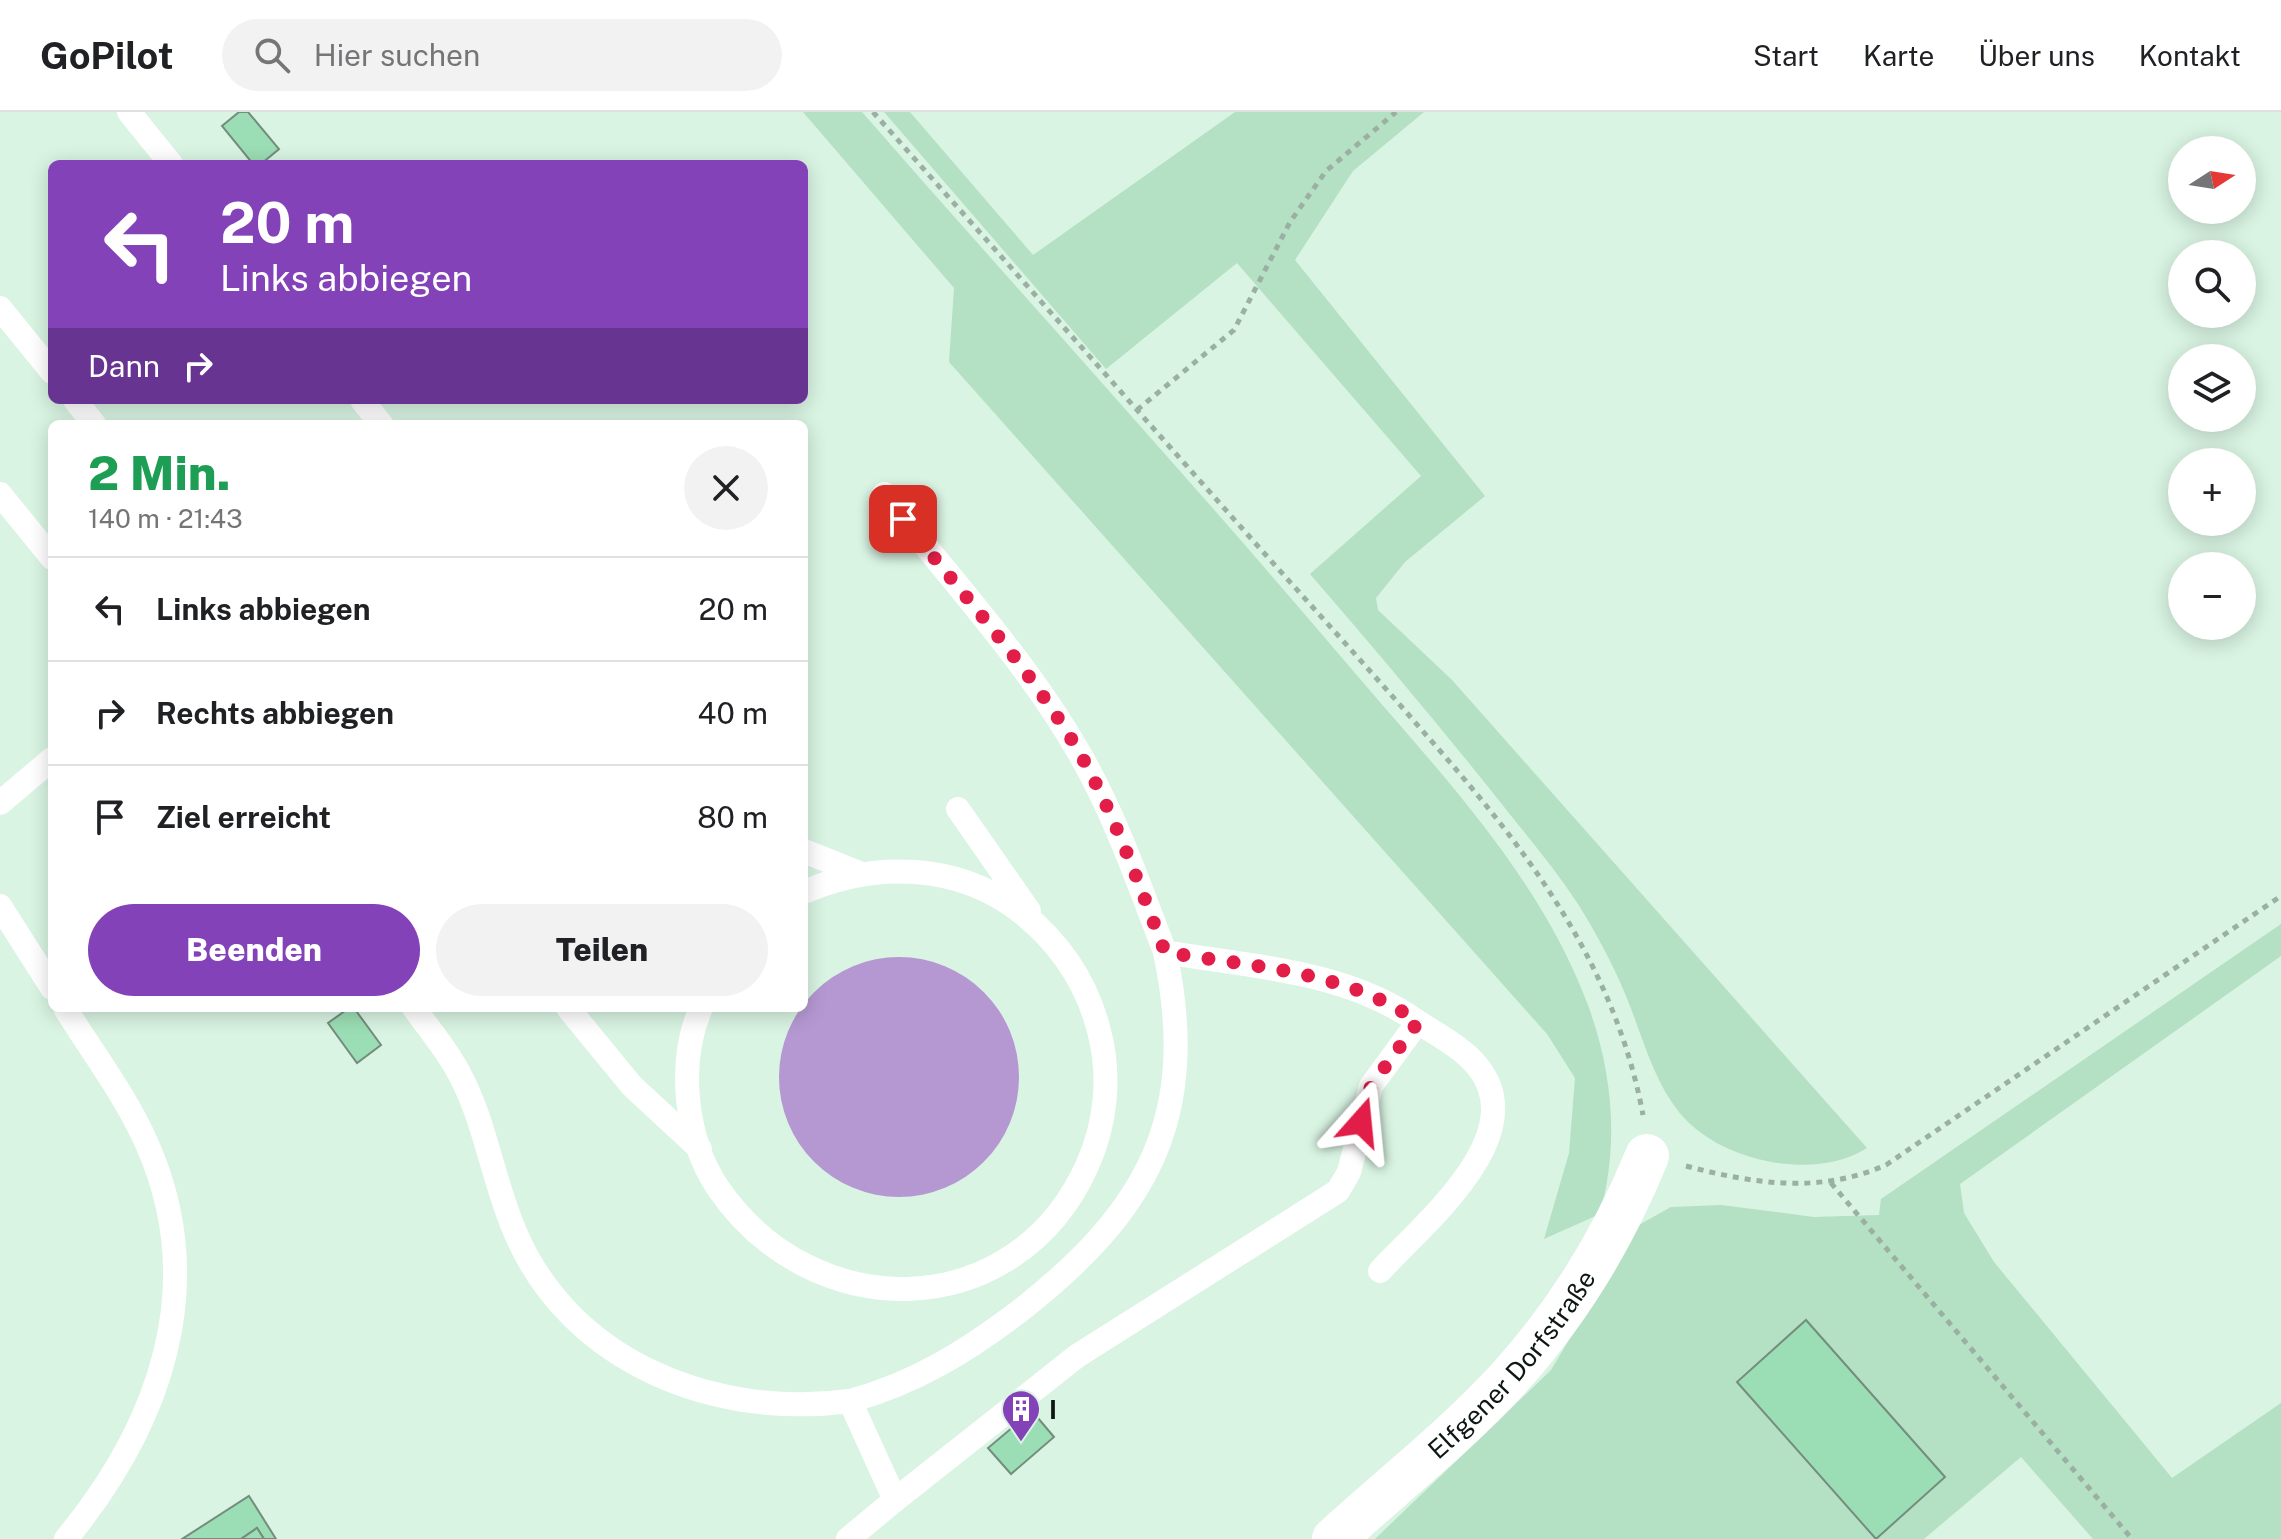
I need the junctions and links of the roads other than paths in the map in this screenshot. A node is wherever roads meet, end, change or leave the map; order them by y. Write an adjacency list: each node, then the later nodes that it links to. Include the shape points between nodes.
1 (129, 112): 2 (lane)
2 (168, 160)
3 (0, 308): 4 (lane)
4 (48, 367)
5 (78, 404): 7 (lane)
6 (365, 404): 8 (lane)
7 (91, 420)
8 (378, 420)
9 (0, 494): 11 (lane)
10 (884, 494): 20 (lane, via 1039,692 1077,749 1109,811)
11 (48, 553)
12 (48, 762): 13 (lane)
13 (0, 803)
14 (958, 809): 19 (lane)
15 (808, 853): 16 (lane)
16 (859, 873): 17 (lane); 19 (lane, via 891,870 955,879 985,890)
17 (808, 891)
18 (0, 906): 21 (lane)
19 (1039, 926): 27 (lane, via 1081,981 1095,1012 1103,1046 1104,1103 1095,1148 1081,1180 1039,1234 1011,1255 970,1276 915,1289 880,1289 813,1272 774,1249 733,1209 713,1181)
20 (1165, 952): 26 (lane, via 1357,988); 30 (lane, via 1176,1018 1174,1085 1154,1157 1129,1204 1065,1274 971,1347 926,1374)
21 (48, 982)
22 (67, 1012): 32 (lane, via 147,1143 172,1229 175,1276 167,1352 143,1423 107,1487)
23 (417, 1012): 30 (lane, via 460,1073 517,1237 552,1293 589,1333 667,1380 724,1398 788,1406)
24 (571, 1012): 27 (lane, via 632,1086)
25 (700, 1012): 27 (lane, via 687,1082)
26 (1418, 1022): 29 (lane, via 1477,1066 1492,1096 1493,1122 1484,1150 1463,1180); 31 (lane, via 1371,1086 1349,1172 1338,1191 1077,1356)
27 (700, 1149)
28 (1647, 1156): 34 (street, Elfgener Dorfstraße, via 1599,1254 1534,1348 1485,1403)
29 (1380, 1271)
30 (850, 1401): 31 (lane)
31 (895, 1500): 33 (lane)
32 (66, 1539)
33 (848, 1539)
34 (1334, 1539)

